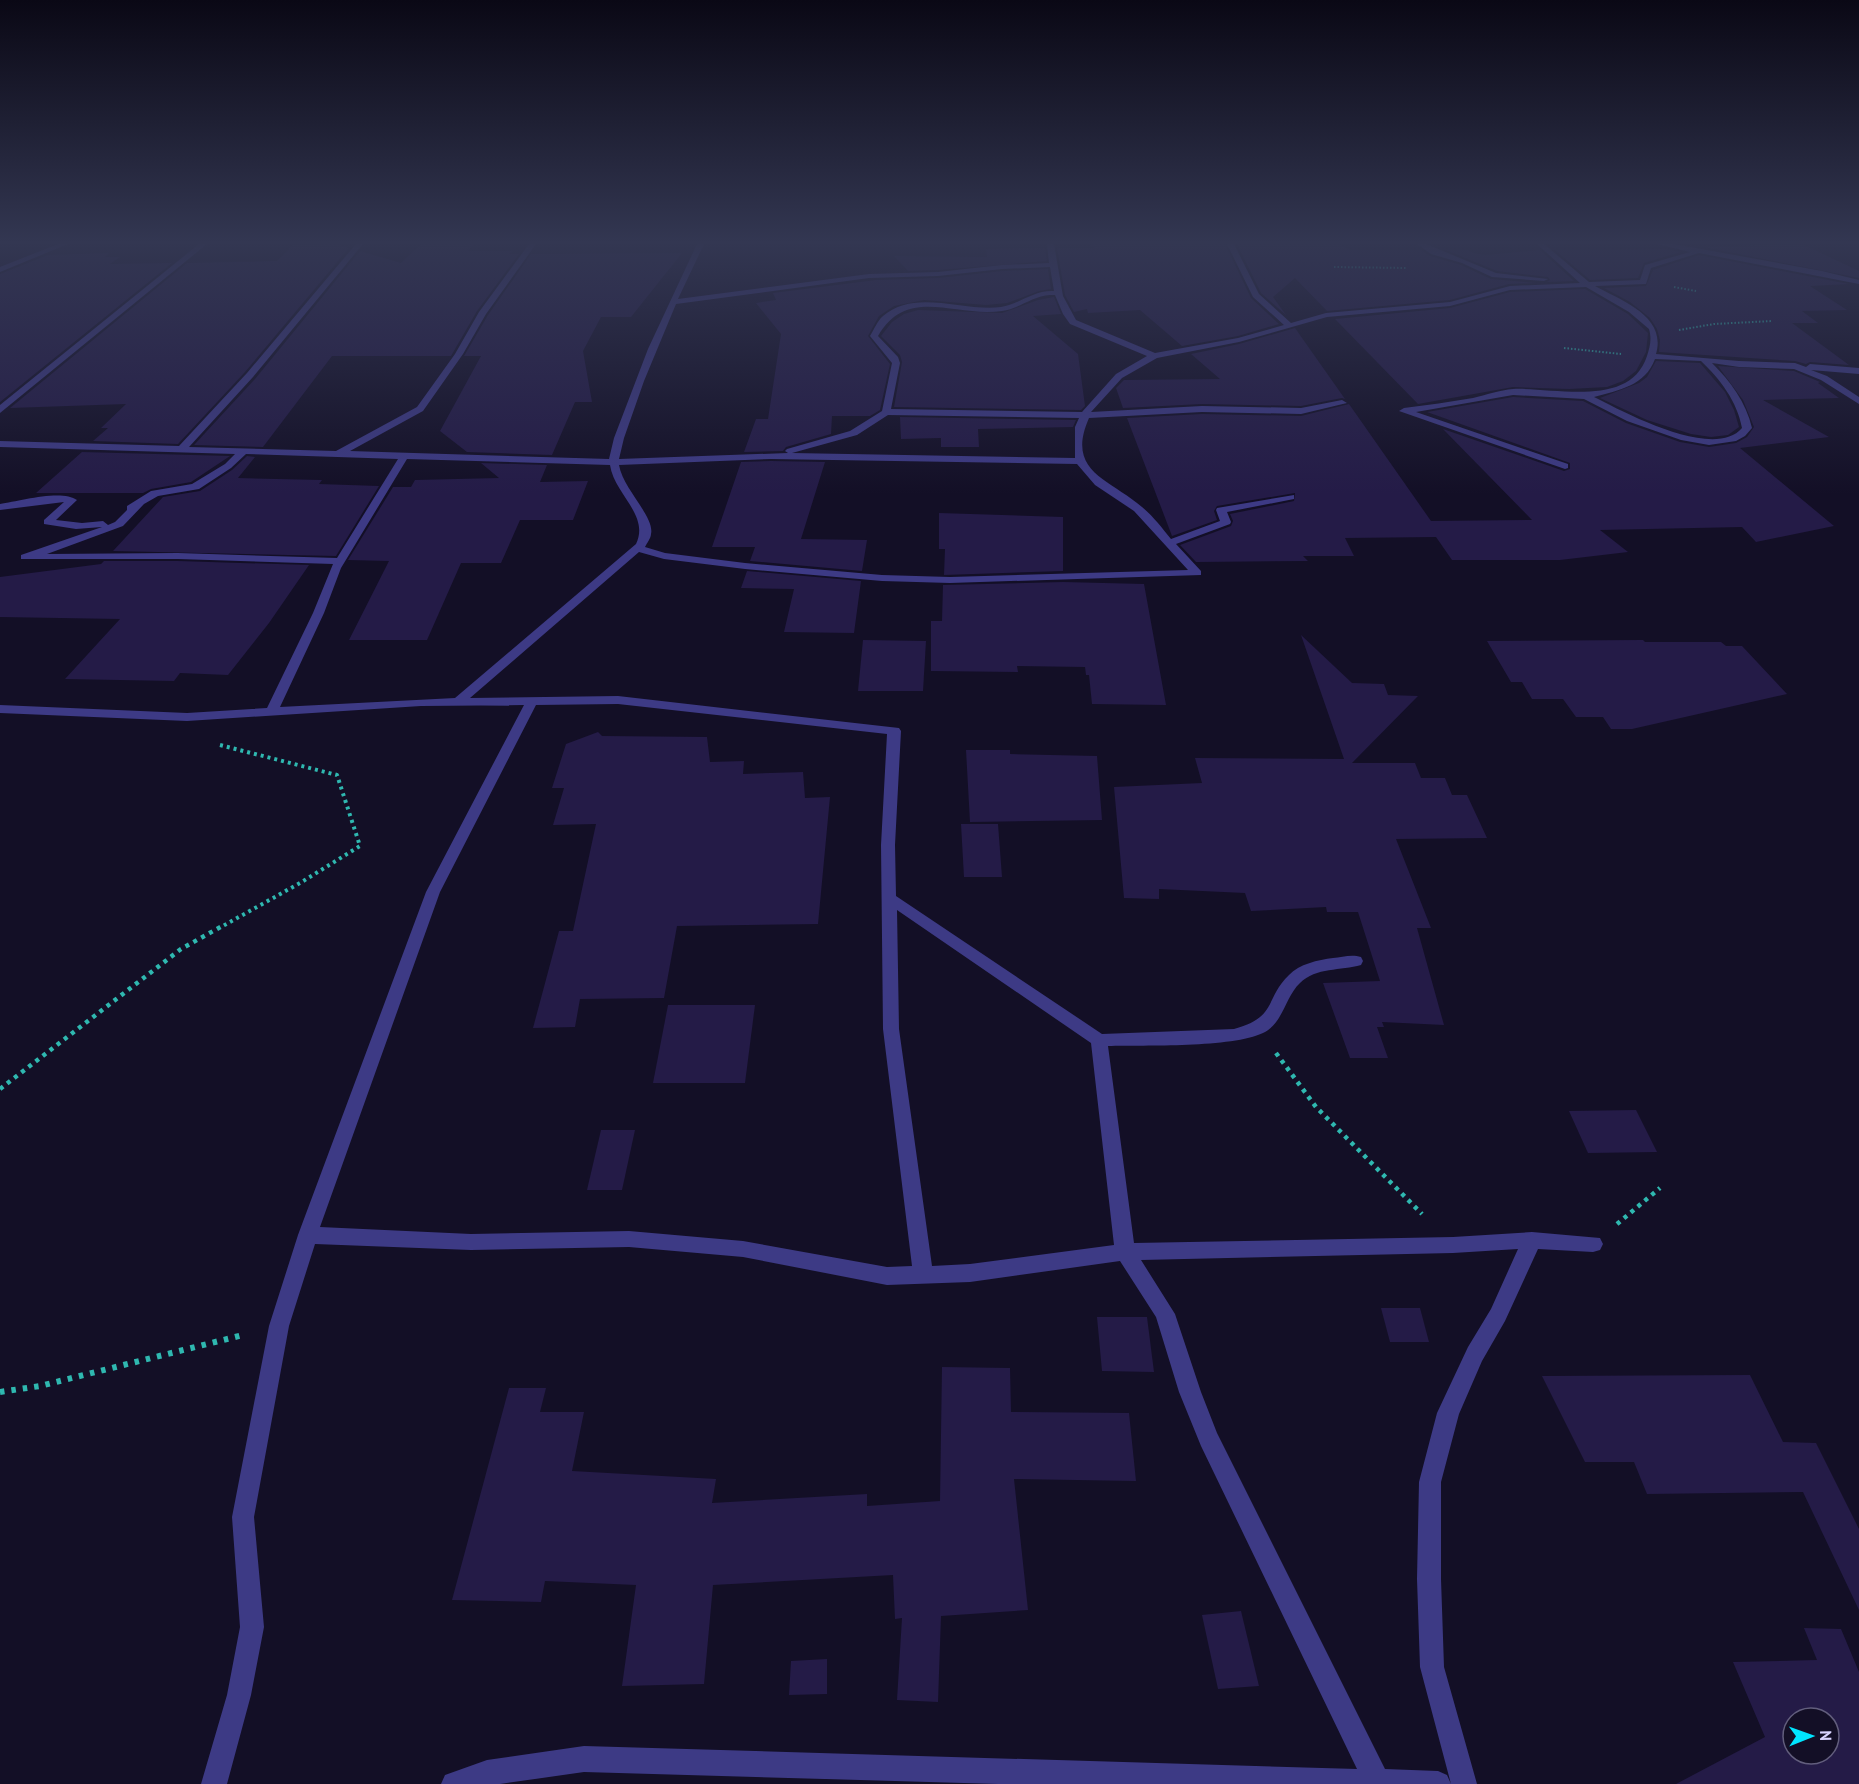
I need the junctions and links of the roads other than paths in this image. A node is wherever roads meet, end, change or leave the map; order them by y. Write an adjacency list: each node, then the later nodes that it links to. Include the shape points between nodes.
1 (102, 327): 17 (street)
2 (290, 327): 21 (street)
3 (474, 327): 23 (street, via 420,409)
4 (663, 327): 27 (street, via 641,375)
5 (878, 327): 18 (street, via 874,336 896,363)
6 (1086, 327): 9 (street)
7 (1278, 327): 9 (street, via 1239,340)
8 (1652, 327): 10 (street, via 1656,339)
9 (1154, 356): 19 (street, via 1119,376)
10 (1652, 356): 11 (street); 14 (street, via 1640,378)
11 (1703, 359): 12 (street); 14 (street, via 1746,419 1747,428 1733,439 1719,442 1684,438 1630,419)
12 (1795, 366): 13 (street); 15 (street, via 1824,378)
13 (1859, 371)
14 (1586, 396): 28 (street, via 1501,393 1404,411)
15 (1859, 401)
16 (1342, 403): 19 (street, via 1301,411 1202,409)
17 (0, 410)
18 (886, 412): 19 (street); 25 (street, via 848,435)
19 (1085, 415): 26 (street, via 1080,427)
20 (0, 444): 21 (street)
21 (183, 449): 22 (street)
22 (244, 451): 23 (street); 30 (street, via 195,487 155,493)
23 (338, 454): 24 (street)
24 (404, 456): 27 (street); 34 (street)
25 (771, 456): 26 (street); 27 (street)
26 (1080, 461): 32 (street, via 1099,483 1138,509)
27 (614, 462): 33 (street, via 621,486 640,510 646,525 646,538)
28 (1565, 466)
29 (1290, 497): 32 (street, via 1221,510 1226,522)
30 (140, 502): 31 (street, via 111,522 89,527 48,522 72,500 59,498); 34 (street, via 119,524 25,557)
31 (0, 507)
32 (1169, 543): 33 (street, via 1197,573 950,580 882,578 664,556)
33 (640, 549): 35 (street)
34 (340, 561): 38 (street)
35 (459, 701): 36 (street); 38 (street)
36 (532, 701): 39 (street, via 618,700 894,731); 42 (street, via 433,892)
37 (0, 709): 38 (street, via 187,717)
38 (272, 712)
39 (889, 898): 41 (street); 46 (street, via 891,1029)
40 (1355, 961): 41 (street, via 1324,965 1294,979 1268,1021 1257,1029 1234,1035)
41 (1099, 1040): 45 (street)
42 (308, 1235): 46 (street, via 471,1242 628,1239 743,1249 887,1276); 48 (street, via 279,1326 243,1517 252,1627 239,1695)
43 (1532, 1240): 44 (street); 45 (street); 51 (street, via 1448,1413 1430,1482 1432,1666)
44 (1593, 1244)
45 (1125, 1252): 46 (street, via 970,1273); 47 (street, via 1166,1314 1209,1439)
46 (922, 1275)
47 (1377, 1781): 49 (street, via 584,1759 487,1773); 50 (street)
48 (214, 1784)
49 (453, 1784)
50 (1438, 1784)
51 (1464, 1784)

